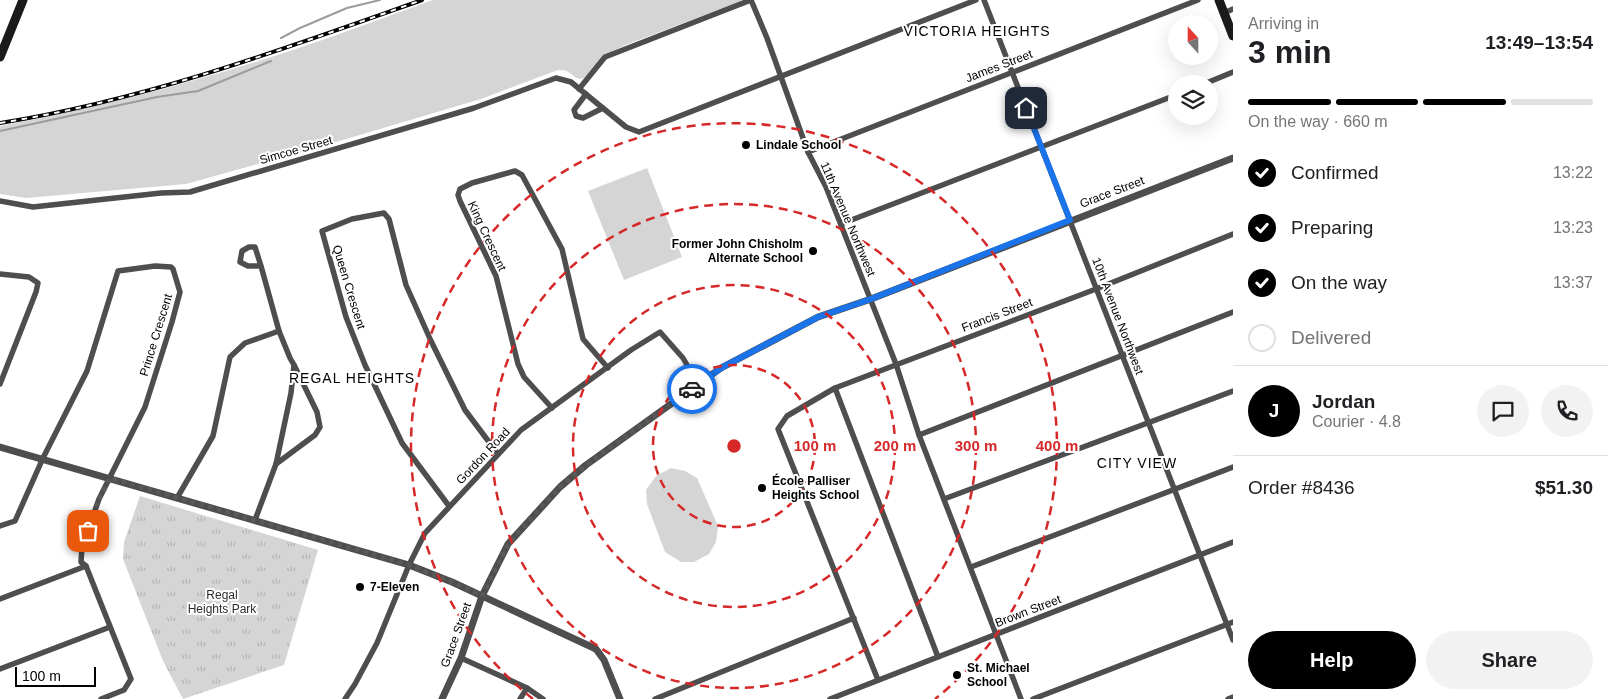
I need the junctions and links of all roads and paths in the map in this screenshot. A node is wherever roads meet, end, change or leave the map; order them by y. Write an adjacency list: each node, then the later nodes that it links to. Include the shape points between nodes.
1 (23, 0): 9 (main road)
2 (751, 0): 12 (street, 11th Avenue Northwest); 14 (street, via 605,57)
3 (976, 0): 12 (street, Simcoe Street)
4 (984, 0): 10 (street, 10th Avenue Northwest)
5 (1198, 0): 10 (street, James Street)
6 (1219, 0): 7 (main road)
7 (1229, 11): 8 (main road)
8 (1233, 36)
9 (0, 57)
10 (1012, 71): 18 (street, 10th Avenue Northwest); 19 (street, James Street)
11 (1233, 72): 13 (street)
12 (780, 76): 17 (street, Simcoe Street, via 639,132 626,127); 19 (street, 11th Avenue Northwest)
13 (1218, 78)
14 (579, 89): 15 (street, Simcoe Street); 21 (street, Simcoe Street, via 571,82 556,78 474,108 190,192 33,207)
15 (586, 94): 17 (street, Simcoe Street); 17 (street, via 574,110 576,116 583,118)
16 (1168, 97): 18 (street)
17 (603, 108)
18 (1042, 146): 22 (street, 10th Avenue Northwest); 23 (street)
19 (808, 152): 23 (street, 11th Avenue Northwest)
20 (1233, 158): 22 (street, Grace Street)
21 (0, 201)
22 (1070, 220): 27 (street, 10th Avenue Northwest); 28 (street, Grace Street)
23 (841, 224): 28 (street, 11th Avenue Northwest)
24 (1233, 234): 27 (street, Francis Street)
25 (261, 266): 30 (street)
26 (0, 274): 35 (street, via 29,277 38,284)
27 (1096, 289): 31 (street, 10th Avenue Northwest); 32 (street, Francis Street)
28 (871, 299): 32 (street, 11th Avenue Northwest); 36 (street, Grace Street, via 818,317 721,368)
29 (1233, 312): 31 (street)
30 (280, 331): 33 (street); 49 (street, via 245,343 230,357 212,436)
31 (1121, 355): 40 (street, 10th Avenue Northwest); 41 (street)
32 (896, 364): 37 (street, Francis Street); 41 (street, 11th Avenue Northwest)
33 (294, 365): 45 (street); 45 (street, via 317,412 320,427 315,435)
34 (608, 368): 36 (street, Gordon Road, via 660,332 683,358); 39 (street, Gordon Road); 39 (street, King Crescent, via 583,339 562,250 522,175 515,171 460,189 460,201 496,276 518,364 524,377)
35 (0, 384)
36 (698, 384): 59 (street, Grace Street, via 560,487 508,544)
37 (835, 388): 61 (street, Francis Street, via 787,416 778,429); 66 (street)
38 (1233, 391): 40 (street)
39 (552, 408): 43 (street, Gordon Road, via 521,430)
40 (1148, 422): 48 (street, 10th Avenue Northwest); 50 (street)
41 (919, 435): 50 (street, 11th Avenue Northwest)
42 (0, 447): 44 (street)
43 (498, 454): 51 (street, Gordon Road); 51 (street, Queen Crescent, via 465,410 435,349 406,285 389,219 384,213 352,219 322,231 346,317 365,365 402,443)
44 (43, 458): 47 (street); 47 (street, Prince Crescent, via 87,371 118,271 171,267 180,292 172,322 145,407); 53 (street, via 15,521)
45 (276, 464): 52 (street)
46 (1233, 467): 48 (street)
47 (110, 478): 49 (street); 57 (street, via 82,547 81,562)
48 (1174, 490): 55 (street, 10th Avenue Northwest); 58 (street)
49 (177, 498): 52 (street)
50 (944, 499): 58 (street, 11th Avenue Northwest)
51 (449, 506): 56 (street, Gordon Road, via 424,532)
52 (255, 520): 56 (street)
53 (0, 526)
54 (1233, 542): 55 (street, Brown Street)
55 (1200, 555): 62 (street, 10th Avenue Northwest); 64 (street, Brown Street)
56 (409, 565): 59 (street); 73 (street, Gordon Road, via 377,643)
57 (86, 566): 60 (street); 63 (street)
58 (971, 567): 64 (street, 11th Avenue Northwest)
59 (482, 596): 67 (street, Grace Street); 77 (street, via 596,649)
60 (0, 599)
61 (854, 618): 69 (street); 78 (street)
62 (1230, 623): 65 (street, 10th Avenue Northwest); 81 (street)
63 (110, 627): 68 (street); 72 (street, via 131,679 124,690)
64 (995, 634): 66 (street, Brown Street); 80 (street, 11th Avenue Northwest)
65 (1233, 640)
66 (938, 657): 69 (street, Brown Street)
67 (461, 658): 70 (street); 74 (street, Grace Street)
68 (0, 669)
69 (878, 680): 79 (street, Brown Street)
70 (526, 688): 75 (street); 76 (street)
71 (1233, 697): 82 (street)
72 (101, 699)
73 (346, 699)
74 (442, 699)
75 (520, 699)
76 (543, 699)
77 (620, 699)
78 (655, 699)
79 (830, 699)
80 (1021, 699)
81 (1033, 699)
82 (1228, 699)

